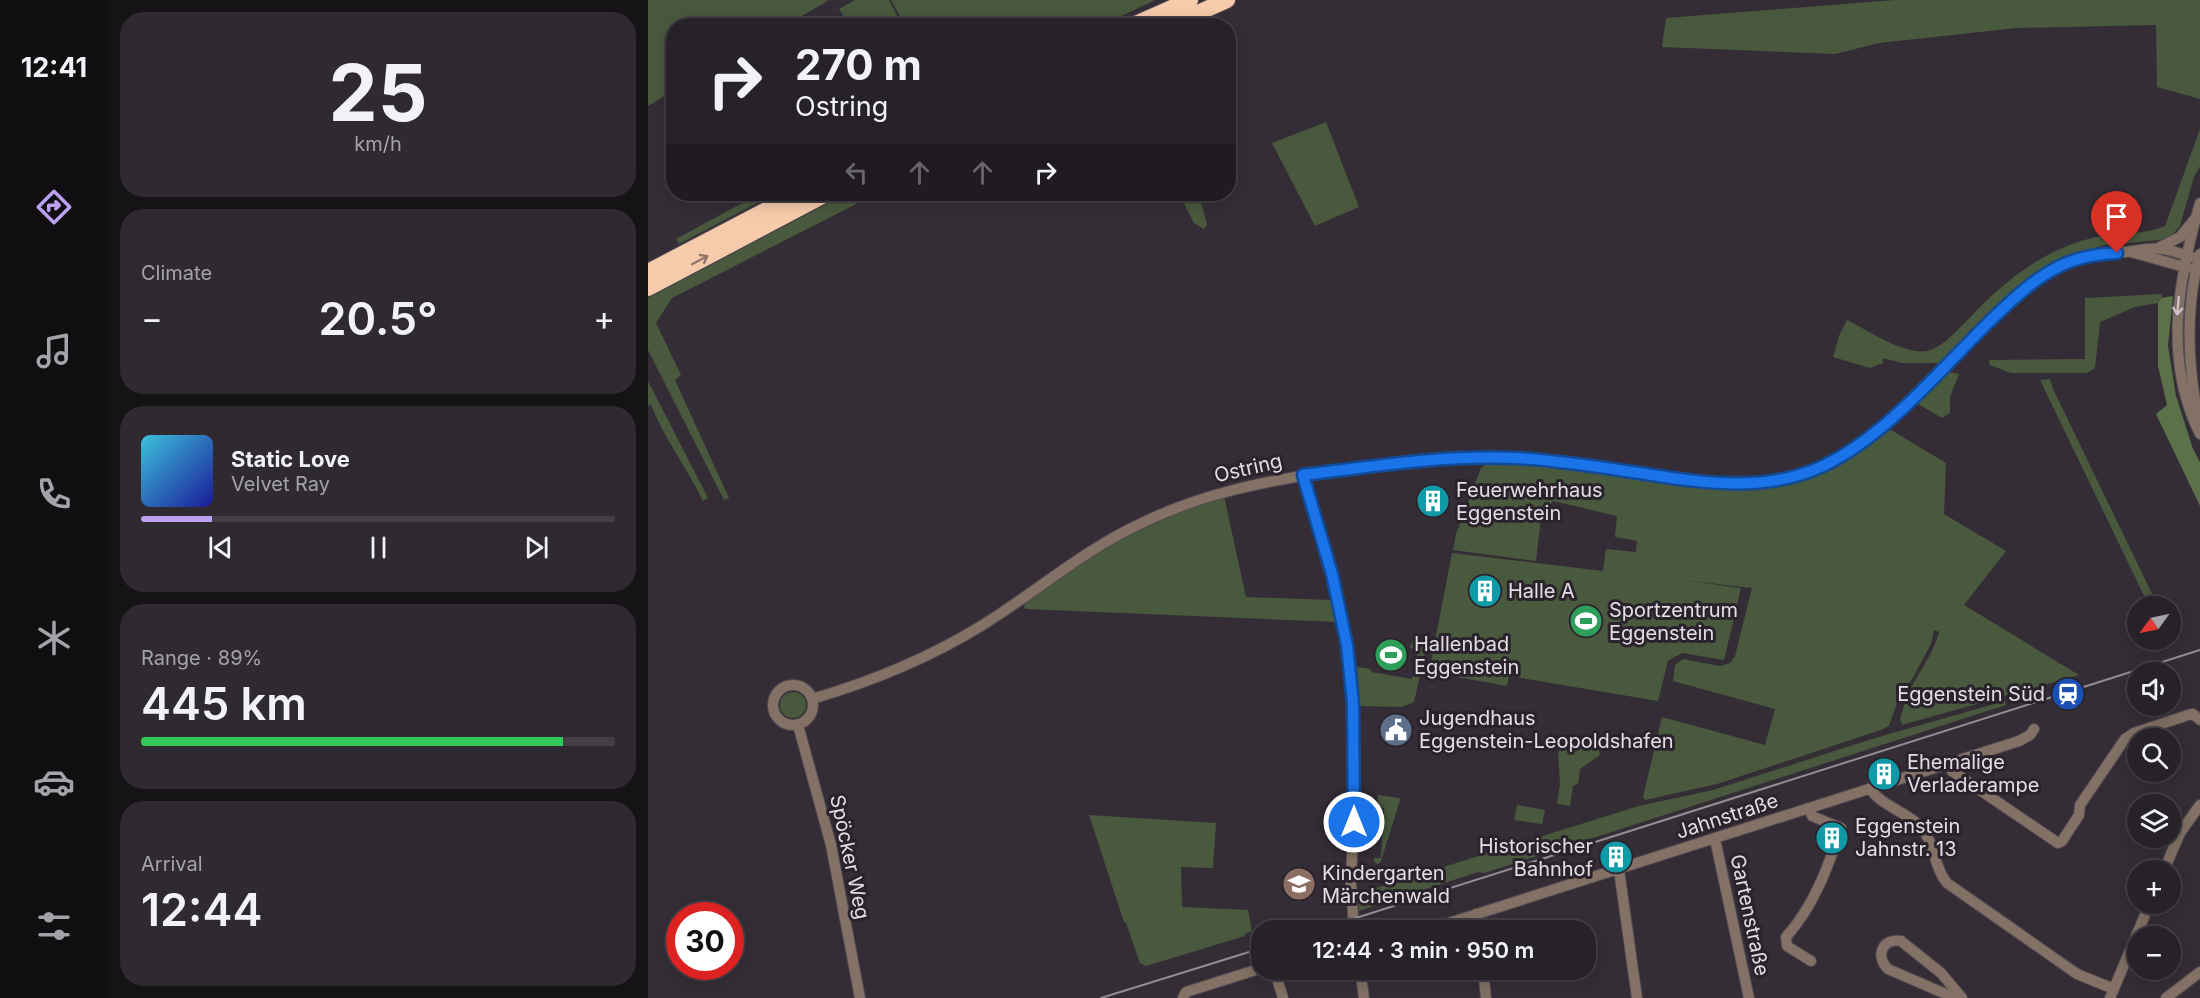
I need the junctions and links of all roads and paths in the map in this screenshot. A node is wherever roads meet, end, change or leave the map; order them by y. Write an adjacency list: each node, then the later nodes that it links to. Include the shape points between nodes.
1 (1190, 0): 3 (highway)
2 (1227, 0): 4 (highway)
3 (1149, 18)
4 (1187, 18)
5 (784, 201): 13 (highway)
6 (813, 201): 15 (highway, one-way to 6)
7 (2200, 203): 8 (street)
8 (2196, 218): 9 (street, via 2180,237); 12 (street)
9 (2158, 248): 10 (street, Ostring); 12 (street, Ostring)
10 (2130, 252): 12 (street, Ostring); 20 (street, Ostring, via 2087,257 2049,272 2009,303 1868,438 1845,455 1797,476 1771,482 1698,482 1553,461 1481,458 1404,461)
11 (2200, 258): 12 (street, Ostring); 14 (street)
12 (2185, 261): 14 (street, Ostring); 19 (street, one-way to 19, via 2178,316 2179,363 2188,407)
13 (648, 272)
14 (2198, 272): 17 (street)
15 (648, 288)
16 (2200, 296): 17 (street)
17 (2192, 307): 18 (street, via 2191,359)
18 (2200, 428)
19 (2200, 434)
20 (1303, 475): 21 (street, Ostring, via 1218,492 1140,523 1085,554 980,627 892,671); 34 (street, via 1341,611 1351,679)
21 (812, 699): 23 (street, via 812,712); 23 (street, via 805,690 793,685 777,693 773,705 777,716 786,724)
22 (2200, 720): 25 (street, via 2188,715 2125,739 2058,843 1952,771)
23 (798, 725): 44 (street, Spöcker Weg, via 831,845)
24 (2034, 729): 25 (street, Jahnstraße, via 2019,741)
25 (1950, 764): 26 (street, Jahnstraße)
26 (1870, 790): 28 (street, Jahnstraße); 43 (street, via 1921,828 1947,883 2077,974)
27 (2200, 805): 30 (street, via 2180,833)
28 (1809, 808): 29 (street, Jahnstraße); 37 (street, via 1812,816 1841,828 1820,884 1799,923 1786,937 1787,946)
29 (1715, 839): 31 (street, Jahnstraße); 50 (street, Gartenstraße)
30 (2168, 860)
31 (1620, 870): 32 (street, Jahnstraße); 49 (street)
32 (1476, 914): 35 (street, Jahnstraße); 36 (street)
33 (2145, 914): 43 (street)
34 (1353, 920)
35 (1458, 920)
36 (1477, 920)
37 (1811, 961)
38 (1251, 971): 45 (street, via 1186,992)
39 (2200, 972): 53 (street)
40 (1277, 980): 46 (street)
41 (1362, 980): 47 (street)
42 (1484, 980): 48 (street)
43 (2112, 993)
44 (860, 998)
45 (1183, 998)
46 (1283, 998)
47 (1364, 998)
48 (1486, 998)
49 (1637, 998)
50 (1749, 998)
51 (1955, 998): 52 (street, via 1888,969 1880,955 1882,948 1888,942 1901,941 1941,973)
52 (1962, 998)
53 (2166, 998)

